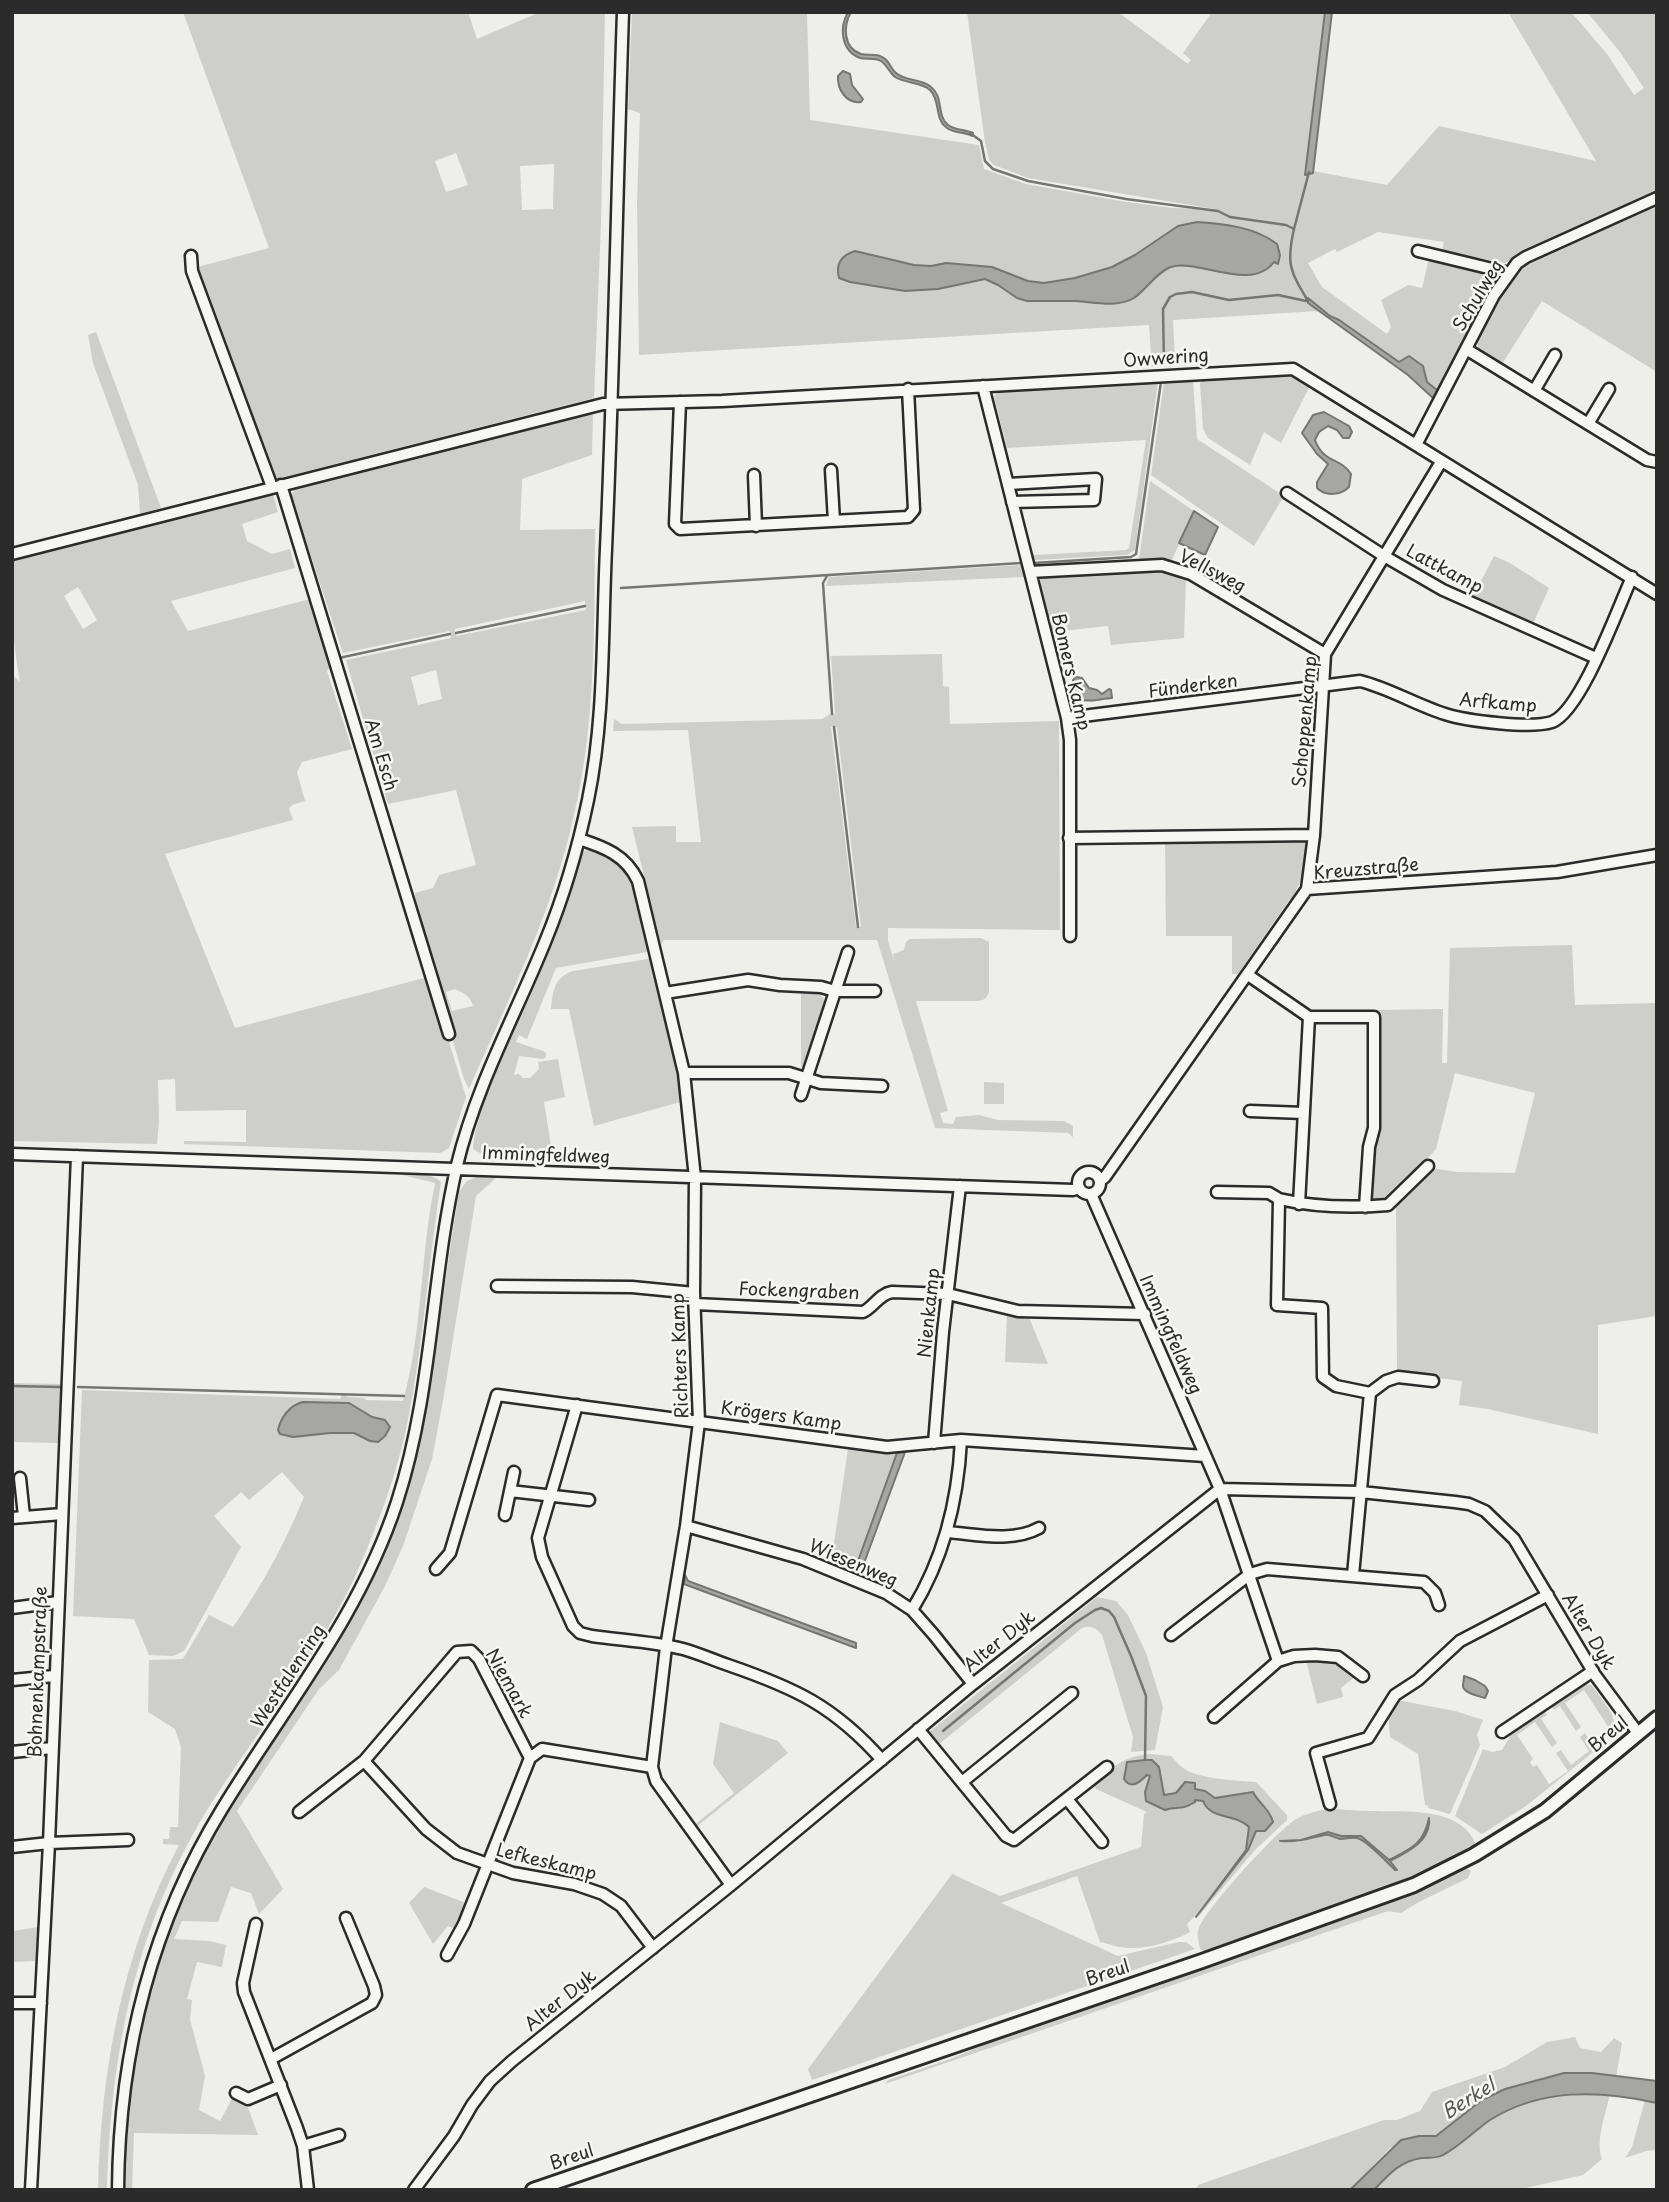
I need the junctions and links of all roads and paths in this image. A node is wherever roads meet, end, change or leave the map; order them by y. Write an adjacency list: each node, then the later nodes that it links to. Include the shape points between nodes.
1 (623, 12): 13 (street, Westfalenring)
2 (1657, 198): 5 (street, Schulweg, via 1527,257)
3 (1418, 251): 5 (street)
4 (191, 256): 21 (street, Am Esch, via 192,271)
5 (1509, 273): 6 (street, Schulweg)
6 (1466, 349): 11 (street); 15 (street, Schulweg)
7 (1555, 355): 11 (street)
8 (984, 386): 9 (street, Owwering); 15 (street, Owwering, via 1293,369); 20 (street, Bomers Kamp)
9 (908, 389): 12 (street, Owwering); 24 (street, via 914,510 908,517)
10 (1609, 389): 14 (street)
11 (1534, 391): 14 (street)
12 (680, 402): 13 (street, Owwering); 25 (street, via 675,524 680,529)
13 (613, 404): 21 (street); 37 (street, Westfalenring, via 601,699 593,774)
14 (1588, 424): 17 (street)
15 (1416, 445): 16 (street, Owwering)
16 (1441, 462): 27 (street, Schoppenkamp); 29 (street, Owwering)
17 (1657, 462)
18 (831, 470): 24 (street)
19 (754, 475): 25 (street)
20 (1008, 484): 23 (street, Bomers Kamp); 23 (street, via 1096,479 1094,500)
21 (276, 486): 26 (street); 47 (street, Am Esch)
22 (1287, 493): 27 (street, Lattkamp)
23 (1012, 502): 28 (street, Bomers Kamp)
24 (834, 521): 25 (street)
25 (756, 526)
26 (12, 554)
27 (1384, 556): 31 (street, Schoppenkamp); 32 (street, Lattkamp, via 1443,590)
28 (1030, 572): 31 (street, Vellsweg, via 1170,566); 34 (street, Bomers Kamp)
29 (1632, 577): 30 (street, Owwering); 32 (street, Arfkamp)
30 (1657, 594)
31 (1325, 654): 33 (street, Schoppenkamp)
32 (1596, 658): 33 (street, Arfkamp, via 1567,710 1541,724 1463,719 1360,681)
33 (1322, 687): 34 (street, Fünderken); 35 (street, Schoppenkamp)
34 (1067, 718): 36 (street, Bomers Kamp)
35 (1314, 835): 36 (street); 39 (street, Schoppenkamp)
36 (1069, 838): 40 (street, Bomers Kamp)
37 (579, 839): 45 (street, Richters Kamp, via 617,854 635,874); 57 (street, Westfalenring, via 556,914 487,1072)
38 (1657, 855): 39 (street, Kreuzstraße, via 1557,872)
39 (1307, 889): 42 (street, Kreuzstraße)
40 (1070, 936)
41 (848, 953): 43 (street)
42 (1248, 975): 46 (street); 59 (street, Kreuzstraße)
43 (835, 990): 44 (street); 45 (street, via 748,980); 49 (street)
44 (875, 991)
45 (664, 993): 48 (street, Richters Kamp)
46 (1309, 1017): 53 (street); 66 (street, via 1374,1017 1374,1128)
47 (449, 1034)
48 (684, 1073): 49 (street, via 789,1073); 58 (street, Richters Kamp)
49 (806, 1079): 50 (street); 51 (street)
50 (882, 1086)
51 (801, 1095)
52 (1250, 1111): 53 (street)
53 (1304, 1113): 65 (street)
54 (12, 1154): 55 (street, Immingfeldweg)
55 (77, 1156): 57 (street, Immingfeldweg); 85 (street, Bohnenkampstraße)
56 (1428, 1166): 66 (street, via 1388,1205)
57 (456, 1168): 58 (street, Immingfeldweg); 143 (street, Westfalenring, via 417,1427 397,1503 353,1606 219,1813 169,1912 144,1986 132,2041)
58 (695, 1178): 60 (street, Immingfeldweg); 69 (street, Richters Kamp)
59 (1100, 1181): 61 (street, via 1093,1173 1085,1173 1078,1180); 63 (street)
60 (960, 1186): 61 (street, Immingfeldweg); 68 (street, Nienkamp)
61 (1079, 1188): 63 (street)
62 (1217, 1192): 64 (street, via 1269,1193)
63 (1091, 1194): 70 (street, Immingfeldweg)
64 (1279, 1199): 65 (street); 72 (street, via 1277,1305 1322,1308 1323,1377 1336,1386)
65 (1299, 1204): 66 (street)
66 (1366, 1207)
67 (497, 1286): 69 (street, Fockengraben, via 632,1287)
68 (948, 1294): 69 (street, Fockengraben, via 886,1293 863,1312); 70 (street, Fockengraben, via 1018,1311); 76 (street, Nienkamp)
69 (695, 1299): 74 (street, Richters Kamp)
70 (1145, 1314): 77 (street, Immingfeldweg)
71 (1433, 1381): 72 (street, via 1398,1377)
72 (1370, 1393): 82 (street)
73 (577, 1405): 74 (street, Krögers Kamp); 83 (street); 92 (street, Krögers Kamp, via 497,1395 450,1553)
74 (699, 1422): 76 (street, Krögers Kamp, via 887,1447); 89 (street, Richters Kamp)
75 (961, 1440): 76 (street, Krögers Kamp); 77 (street, Krögers Kamp); 91 (street, via 959,1480)
76 (933, 1443)
77 (1205, 1456): 80 (street, Immingfeldweg)
78 (514, 1472): 81 (street)
79 (20, 1478): 87 (street)
80 (1220, 1489): 82 (street, Alter Dyk); 93 (street, Immingfeldweg); 107 (street, Alter Dyk)
81 (510, 1490): 83 (street); 86 (street)
82 (1361, 1492): 94 (street); 95 (street, Alter Dyk, via 1469,1504 1485,1511 1514,1539)
83 (551, 1495): 84 (street); 101 (street, via 538,1538 539,1550 573,1626 592,1636)
84 (589, 1500)
85 (62, 1514): 87 (street); 96 (street, Bohnenkampstraße)
86 (505, 1515)
87 (24, 1516): 88 (street)
88 (12, 1518)
89 (686, 1527): 99 (street, Wiesenweg, via 803,1559 876,1588); 101 (street, Richters Kamp)
90 (1039, 1528): 91 (street, via 1008,1537)
91 (947, 1532): 99 (street, via 926,1588)
92 (436, 1569)
93 (1250, 1574): 94 (street, via 1267,1569); 100 (street); 102 (street, Immingfeldweg)
94 (1353, 1575): 97 (street, via 1424,1582)
95 (1548, 1595): 103 (street, Alter Dyk); 123 (street, via 1460,1642 1395,1695 1368,1738 1316,1753)
96 (58, 1602): 98 (street); 104 (street, Bohnenkampstraße)
97 (1439, 1605)
98 (12, 1608)
99 (912, 1610): 107 (street, Wiesenweg)
100 (1171, 1636)
101 (666, 1647): 117 (street, via 681,1648 799,1693 839,1717); 119 (street, Richters Kamp)
102 (1278, 1661): 105 (street, via 1330,1655 1346,1661); 109 (street)
103 (1592, 1671): 112 (street); 113 (street, Alter Dyk)
104 (54, 1676): 106 (street); 114 (street, Bohnenkampstraße)
105 (1363, 1676)
106 (12, 1680)
107 (973, 1684): 111 (street, Alter Dyk)
108 (1072, 1693): 121 (street)
109 (1214, 1717)
110 (1657, 1718): 113 (main road, Breul)
111 (918, 1729): 117 (street, Alter Dyk); 121 (street)
112 (1502, 1732)
113 (1638, 1733): 146 (main road, Breul, via 1545,1811 1414,1885)
114 (52, 1748): 115 (street); 127 (street, Bohnenkampstraße)
115 (12, 1752)
116 (530, 1758): 118 (street, Niemark, via 471,1651 457,1652); 119 (street, via 542,1749); 129 (street)
117 (882, 1760): 130 (street, Alter Dyk)
118 (364, 1761): 124 (street, Niemark); 129 (street, Lefkeskamp, via 440,1841)
119 (652, 1767): 130 (street, via 656,1781)
120 (1107, 1767): 122 (street)
121 (962, 1782): 122 (street, via 1014,1840)
122 (1067, 1799): 126 (street)
123 (1330, 1804)
124 (299, 1812)
125 (128, 1840): 127 (street)
126 (1102, 1842)
127 (49, 1843): 128 (street); 136 (street, Bohnenkampstraße)
128 (12, 1847)
129 (488, 1864): 133 (street, Lefkeskamp, via 604,1894 621,1906); 134 (street)
130 (731, 1885): 133 (street, Alter Dyk)
131 (346, 1918): 137 (street, via 376,1996 363,2009)
132 (256, 1924): 137 (street, via 244,1992)
133 (653, 1948): 145 (street, Alter Dyk, via 490,2081)
134 (447, 1955)
135 (12, 2003): 136 (street)
136 (41, 2003): 142 (street, Bohnenkampstraße)
137 (271, 2059): 138 (street)
138 (281, 2085): 139 (street, via 248,2099); 141 (street)
139 (236, 2093)
140 (339, 2135): 141 (street)
141 (303, 2146): 144 (street)
142 (31, 2190)
143 (118, 2190)
144 (308, 2190)
145 (414, 2190)
146 (533, 2190)

